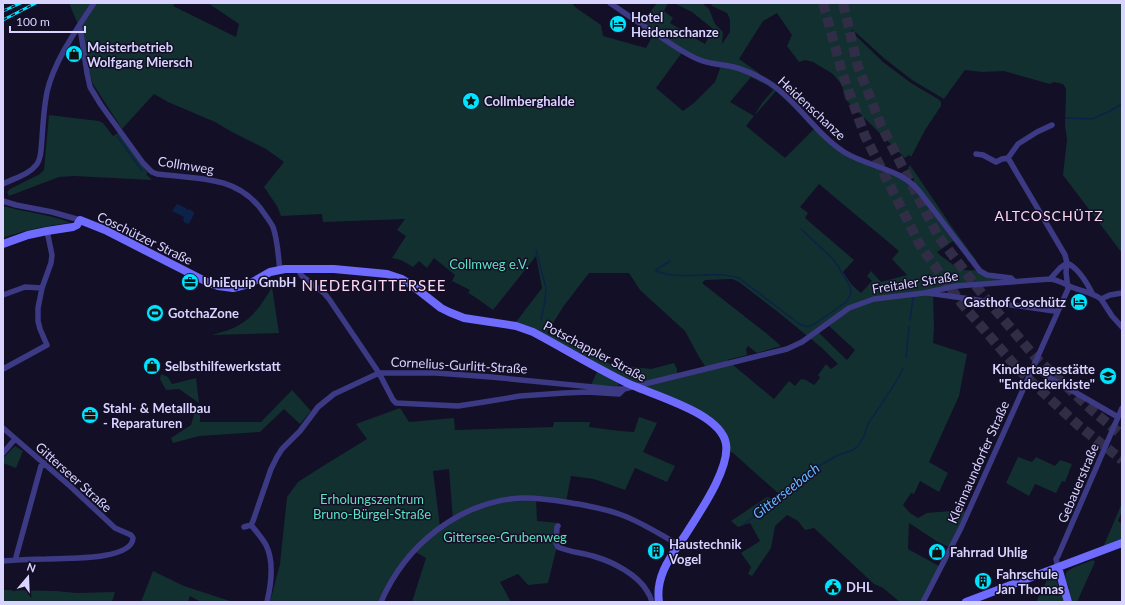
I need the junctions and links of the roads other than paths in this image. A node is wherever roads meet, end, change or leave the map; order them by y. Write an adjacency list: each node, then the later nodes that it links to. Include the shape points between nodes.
1 (94, 3): 3 (street)
2 (610, 3): 16 (street, Heidenschanze, via 695,58 736,68 770,84 842,151 860,161 896,173 911,182 980,271 987,275 1011,278)
3 (79, 27): 7 (street, via 59,61 47,91 38,163 31,171); 14 (street, Collmweg, via 90,87 143,163 157,174 212,180 232,186 246,194 258,205 272,226 278,248)
4 (1052, 125): 6 (street, via 1018,144)
5 (976, 154): 6 (street, via 996,162)
6 (1008, 158): 12 (street, via 1062,249)
7 (3, 184)
8 (3, 201): 9 (street, Coschützer Straße)
9 (80, 220): 10 (street, via 78,225 73,227); 14 (street, Coschützer Straße, via 218,286 240,287 266,273)
10 (47, 231): 11 (street); 18 (street, via 52,255)
11 (3, 244)
12 (1067, 263): 15 (street); 17 (street); 20 (street, via 1076,270)
13 (300, 269): 14 (street, Potschappler Straße); 28 (street, via 302,276 329,299); 29 (street, Potschappler Straße, via 366,271 395,276 449,312 464,318 516,326 533,332)
14 (276, 271)
15 (1050, 279): 16 (street, Freitaler Straße); 17 (street)
16 (1014, 281): 19 (street, Freitaler Straße, via 956,286)
17 (1068, 286): 20 (street); 24 (street, Kleinnaundorfer Straße, via 1068,292)
18 (42, 288): 22 (street, via 25,287); 27 (street, via 38,321 47,344)
19 (924, 292): 24 (street); 29 (street, Freitaler Straße, via 874,299 848,308 802,342 787,349)
20 (1092, 293): 23 (street)
21 (1122, 293): 23 (street)
22 (3, 295)
23 (1101, 299): 25 (street)
24 (1058, 311): 26 (street, Kleinnaundorfer Straße)
25 (1122, 327)
26 (1033, 368): 32 (street); 49 (street, Kleinnaundorfer Straße, via 961,528)
27 (3, 369)
28 (379, 372): 30 (street, Cornelius-Gurlitt-Straße, via 434,373); 30 (street, via 393,400 401,404 458,406 564,392 619,394); 37 (street, Cornelius-Gurlitt-Straße, via 334,394 318,407 282,449 271,470)
29 (633, 386): 30 (street, Cornelius-Gurlitt-Straße); 41 (street, Potschappler Straße, via 695,412 712,423 725,440 726,457 718,478)
30 (624, 389)
31 (1122, 408): 32 (street, Gebauerstraße)
32 (1118, 418): 44 (street, Gebauerstraße, via 1056,559)
33 (3, 428): 34 (street, Gitterseer Straße)
34 (15, 439): 35 (street); 36 (street, Gitterseer Straße)
35 (3, 453)
36 (44, 463): 42 (street, via 41,466); 42 (street, Gitterseer Straße, via 115,528 133,538 132,544 117,552 85,558)
37 (251, 525): 39 (street); 45 (street, via 269,553 271,574)
38 (558, 526): 47 (street, via 558,546 622,569 643,585)
39 (244, 527)
40 (1122, 542): 44 (street)
41 (678, 545): 46 (street, via 619,513 602,508 542,498 496,502 460,515 427,539 396,573); 48 (street, Potschappler Straße, via 662,572)
42 (16, 560): 43 (street)
43 (3, 561)
44 (1058, 567): 50 (street); 51 (street)
45 (268, 602)
46 (381, 602)
47 (652, 602)
48 (659, 602)
49 (923, 602)
50 (966, 602)
51 (1068, 602)

